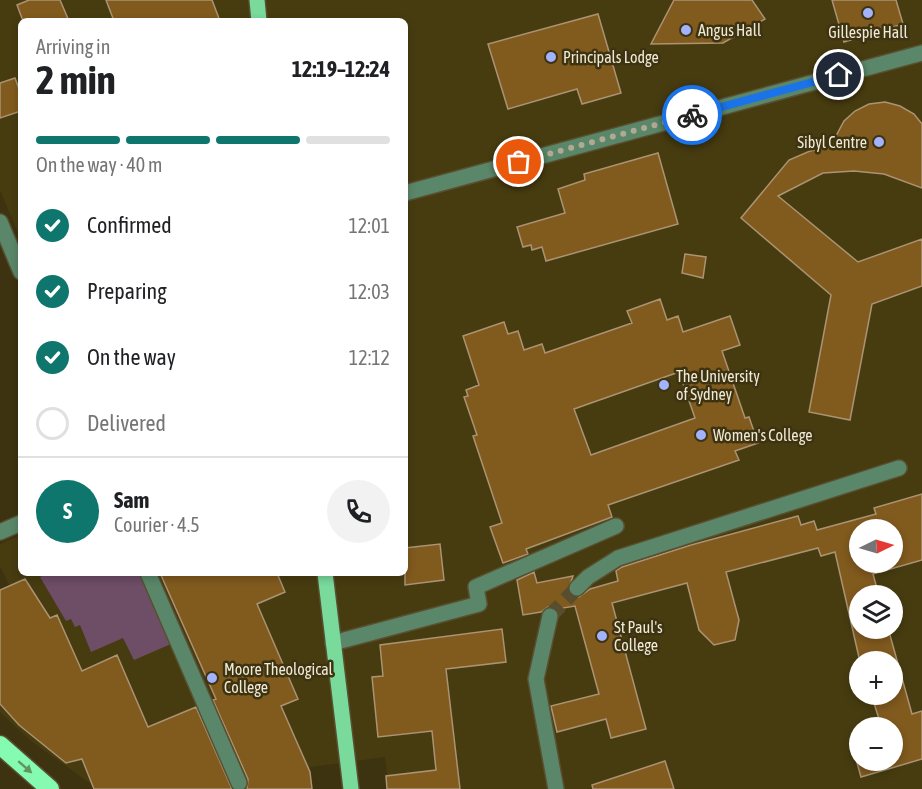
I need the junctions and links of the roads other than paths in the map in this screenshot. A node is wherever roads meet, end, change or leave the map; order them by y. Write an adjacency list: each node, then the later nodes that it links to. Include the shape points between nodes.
1 (257, 0): 2 (main road)
2 (259, 18)
3 (922, 53): 4 (street)
4 (408, 192)
5 (0, 222): 6 (street)
6 (18, 265)
7 (899, 468): 13 (street, via 618,558)
8 (18, 524): 10 (street)
9 (616, 526): 15 (street, via 476,587 479,604)
10 (0, 532)
11 (149, 576): 17 (street)
12 (325, 576): 15 (main road)
13 (577, 588)
14 (550, 616): 20 (street, via 536,679)
15 (333, 643): 19 (main road)
16 (0, 745): 18 (highway, one-way to 18)
17 (239, 783)
18 (50, 789)
19 (351, 789)
20 (556, 789)

